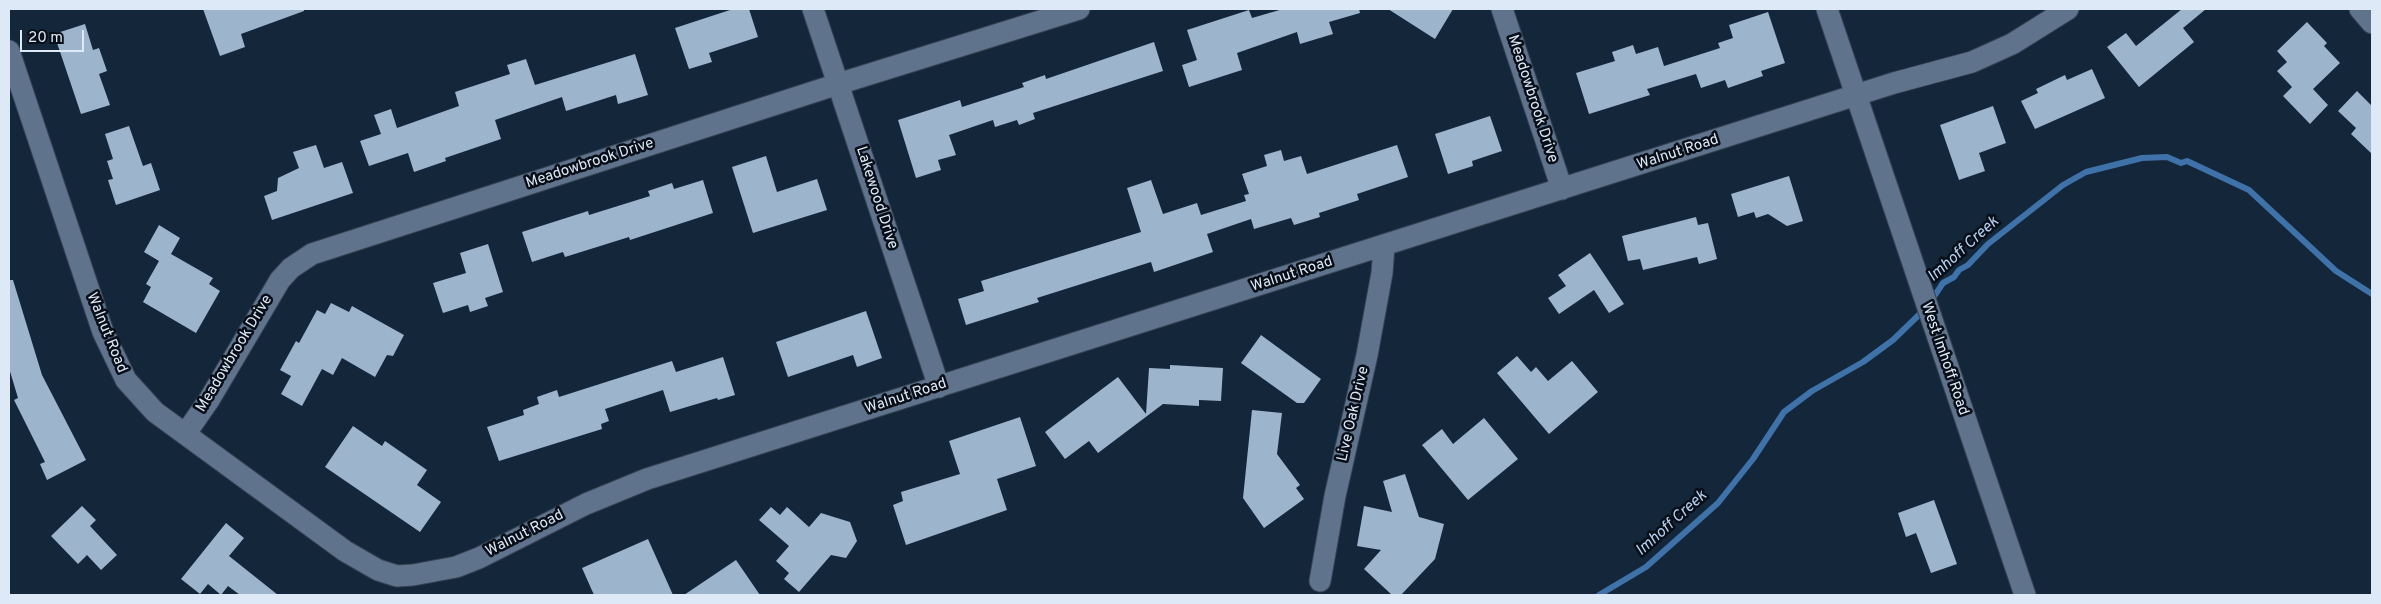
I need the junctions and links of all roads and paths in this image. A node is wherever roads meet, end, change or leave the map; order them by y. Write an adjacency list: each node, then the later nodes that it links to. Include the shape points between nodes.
1 (813, 9): 9 (street, Lakewood Drive)
2 (1079, 9): 9 (street, Meadowbrook Drive)
3 (1502, 9): 11 (street, Meadowbrook Drive)
4 (1827, 9): 10 (street, West Imhoff Road)
5 (2068, 9): 10 (street, Walnut Road, via 2012,44 1972,62)
6 (2360, 9): 7 (street)
7 (2372, 23)
8 (9, 50): 14 (street, Walnut Road, via 103,332 118,368 138,396)
9 (838, 84): 13 (street, Lakewood Drive); 14 (street, Meadowbrook Drive, via 312,254 280,280)
10 (1856, 96): 11 (street, Walnut Road); 16 (street, West Imhoff Road)
11 (1562, 189): 12 (street, Walnut Road)
12 (1384, 246): 13 (street, Walnut Road); 15 (street, Live Oak Drive, via 1367,355 1335,496)
13 (939, 387): 14 (street, Walnut Road, via 647,479 586,504 456,566 398,576 378,570 344,551)
14 (186, 433)
15 (1320, 581)
16 (2025, 595)

